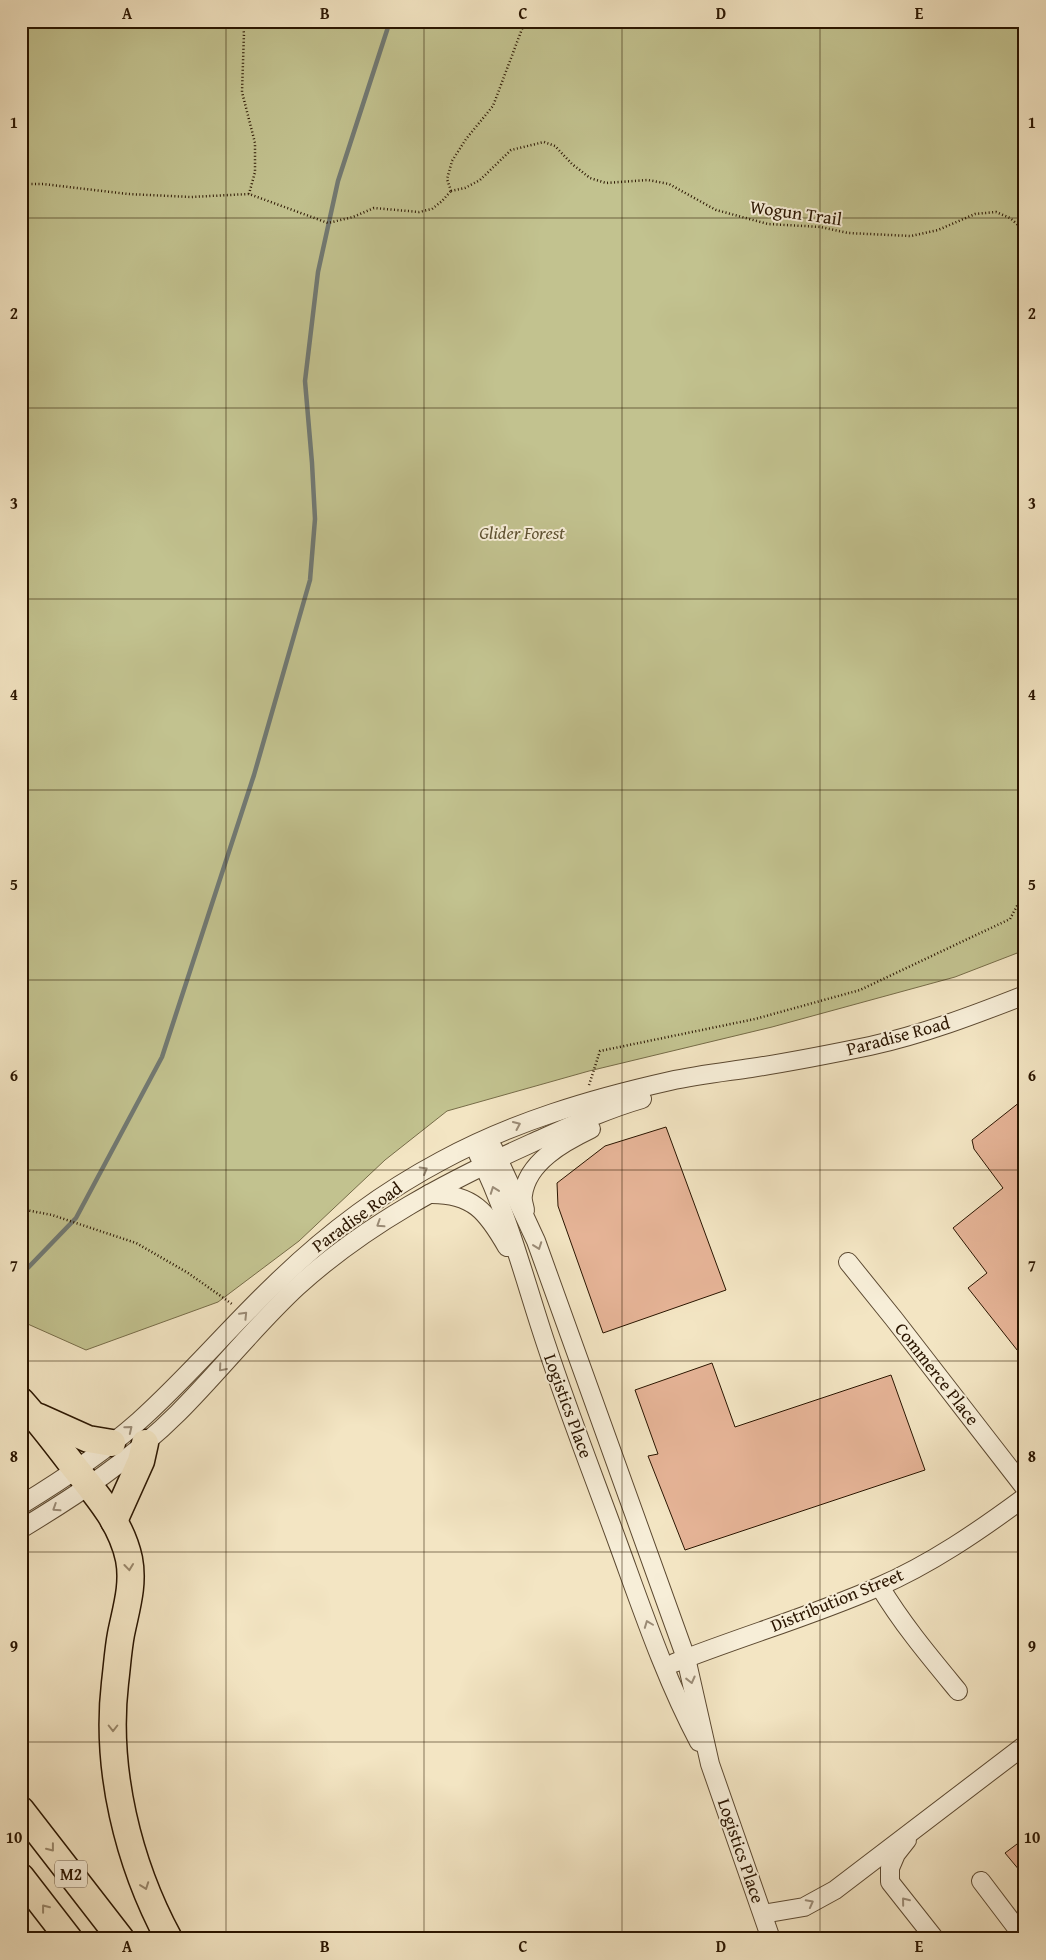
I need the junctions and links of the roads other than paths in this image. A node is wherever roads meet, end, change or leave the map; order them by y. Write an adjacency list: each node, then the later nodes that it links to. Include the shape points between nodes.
1 (1025, 995): 2 (street, Paradise Road, via 922,1033)
2 (768, 1065): 3 (street, Paradise Road); 4 (street, Paradise Road, one-way to 2, via 527,1121 583,1103 673,1081)
3 (656, 1095): 5 (street, Paradise Road, via 606,1111); 7 (street, via 553,1150 526,1182 522,1196)
4 (480, 1142): 5 (street, Logistics Place); 12 (street, Paradise Road, one-way to 4, via 156,1405 286,1273 338,1226 396,1186)
5 (490, 1162): 6 (street, Paradise Road); 7 (street, Logistics Place); 10 (street, Logistics Place, one-way to 5)
6 (427, 1194): 10 (street, Paradise Road, via 462,1197 476,1205 497,1230 507,1247); 13 (street, Paradise Road, one-way to 13, via 345,1248 296,1288 215,1376)
7 (526, 1217): 9 (street, Logistics Place, one-way to 9)
8 (848, 1262): 15 (street, Commerce Place)
9 (546, 1270): 21 (street, Logistics Place); 22 (street, Logistics Place, via 557,1321 670,1639 673,1654)
10 (547, 1348): 22 (street, Logistics Place, one-way to 10)
11 (27, 1408): 12 (highway, via 88,1439); 14 (highway)
12 (112, 1443): 14 (street, Paradise Road)
13 (145, 1443): 14 (street, Paradise Road); 18 (highway, via 141,1461)
14 (83, 1478): 17 (street, Paradise Road); 18 (highway); 19 (street, Paradise Road, one-way to 19)
15 (1025, 1488)
16 (1025, 1498): 20 (street, Distribution Street, via 974,1534)
17 (21, 1505)
18 (114, 1521): 33 (highway, one-way to 33, via 124,1541 130,1574 114,1687 113,1746 117,1779 131,1846 149,1898)
19 (21, 1529)
20 (880, 1586): 21 (street, Distribution Street, via 816,1613); 23 (street, via 914,1639)
21 (686, 1658): 22 (street, Distribution Street); 25 (street, Logistics Place, one-way to 25)
22 (664, 1667): 25 (street, Logistics Place)
23 (958, 1691)
24 (1025, 1744): 27 (street)
25 (710, 1764): 30 (street, Logistics Place)
26 (21, 1810): 32 (highway, M2, one-way to 32)
27 (917, 1826): 30 (street, one-way to 27, via 804,1907 835,1890); 35 (street, one-way to 27, via 890,1882 890,1868 896,1854)
28 (21, 1877): 31 (highway, M2, one-way to 28)
29 (981, 1881): 36 (street)
30 (763, 1914): 34 (street, Logistics Place)
31 (69, 1939)
32 (121, 1939)
33 (169, 1939)
34 (771, 1939)
35 (936, 1939)
36 (1025, 1939)

